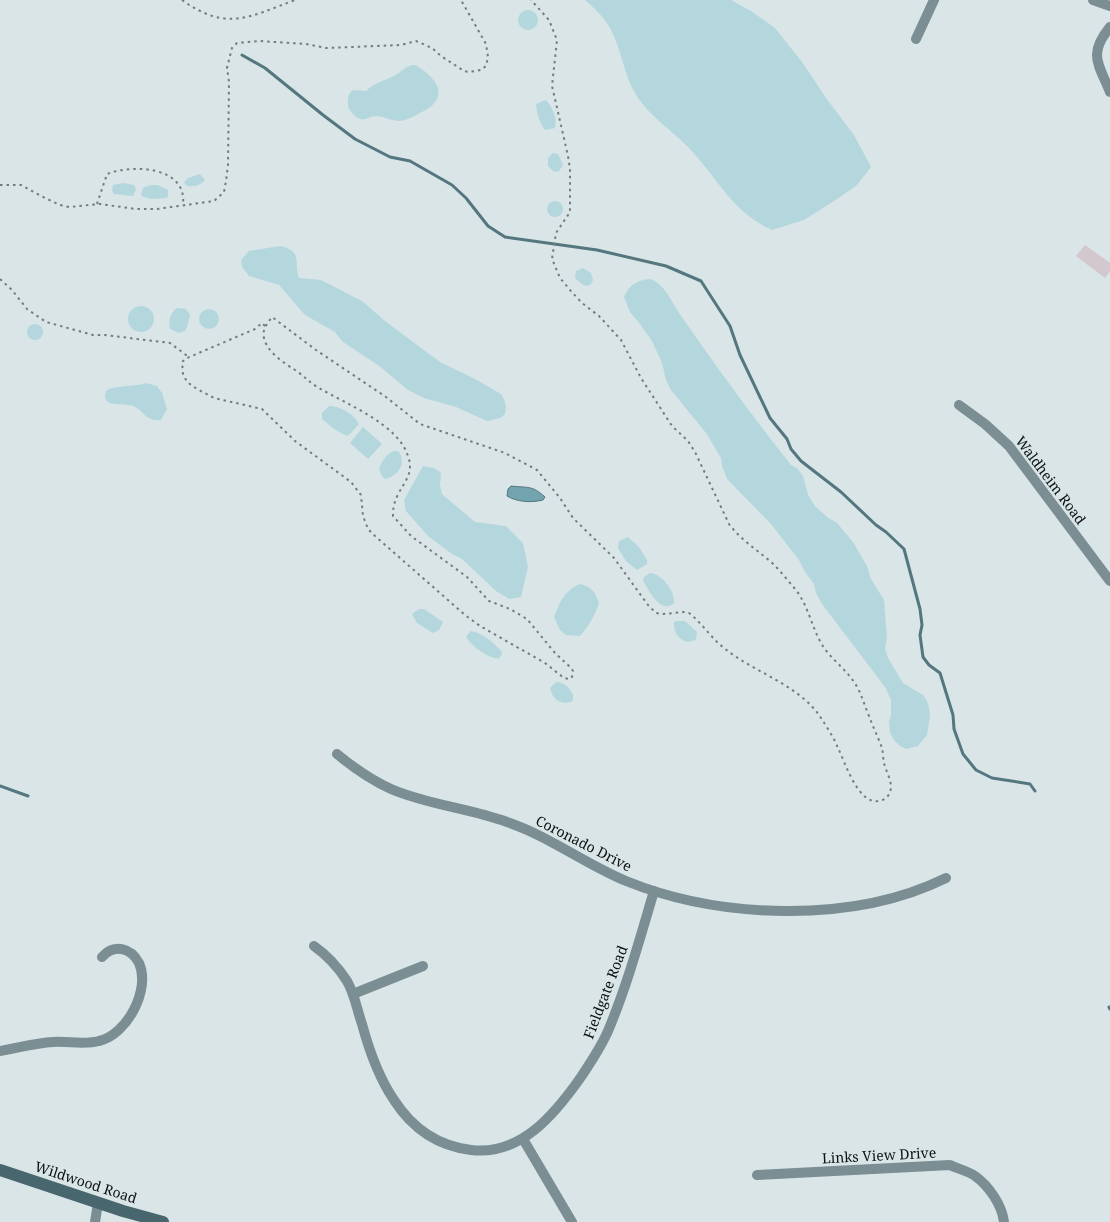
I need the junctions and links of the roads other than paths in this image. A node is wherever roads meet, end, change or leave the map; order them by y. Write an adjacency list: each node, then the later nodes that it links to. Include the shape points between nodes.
1 (934, 0): 5 (street)
2 (1093, 0): 3 (street)
3 (1110, 6)
4 (1110, 27): 6 (street, via 1096,50)
5 (916, 39)
6 (1110, 92)
7 (959, 405): 8 (street, Waldheim Road, via 1009,446)
8 (1110, 581)
9 (337, 754): 11 (street, Coronado Drive, via 360,772 392,789 506,821 598,869)
10 (946, 878): 11 (street, Coronado Drive, via 889,899 800,911 740,908)
11 (654, 891): 17 (street, Fieldgate Road, via 616,1008 594,1058 551,1116)
12 (314, 946): 15 (street, Fieldgate Road, via 338,967)
13 (102, 957): 16 (street, via 110,950 125,949 140,965 142,988 123,1025 111,1036 97,1042 44,1042)
14 (423, 966): 15 (street)
15 (353, 994): 17 (street, Fieldgate Road, via 371,1053 384,1082 398,1106 419,1129 447,1145 476,1151 509,1146)
16 (0, 1051)
17 (523, 1139): 23 (street)
18 (0, 1170): 20 (street, Wildwood Road)
19 (757, 1176): 24 (street, Links View Drive, via 950,1165 975,1176 988,1189)
20 (98, 1203): 21 (street); 22 (street, Wildwood Road)
21 (95, 1222)
22 (163, 1222)
23 (572, 1222)
24 (1004, 1222)

